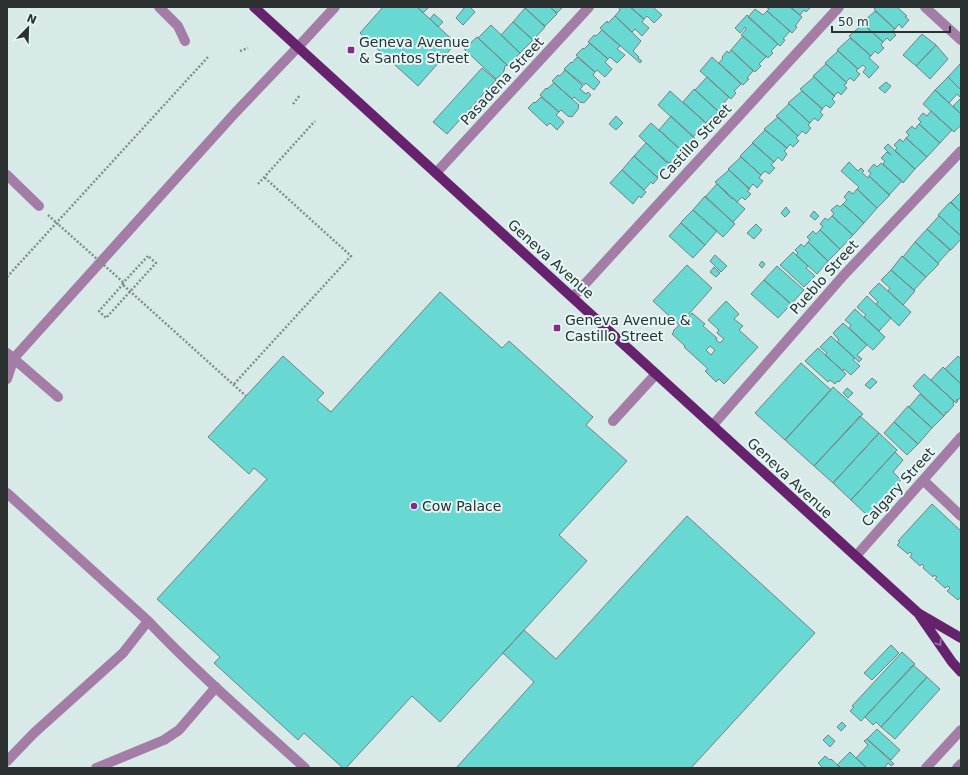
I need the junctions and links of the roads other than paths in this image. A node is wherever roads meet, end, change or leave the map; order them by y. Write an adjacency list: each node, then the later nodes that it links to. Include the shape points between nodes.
1 (159, 7): 8 (street, via 178,26)
2 (254, 7): 9 (main road, Geneva Avenue)
3 (335, 7): 9 (street)
4 (589, 7): 11 (street, Pasadena Street)
5 (840, 7): 14 (street, Castillo Street)
6 (925, 7): 7 (street)
7 (961, 40)
8 (185, 42)
9 (298, 47): 11 (main road, Geneva Avenue); 15 (street)
10 (961, 151): 20 (street, Pueblo Street, via 843,276)
11 (436, 173): 14 (main road, Geneva Avenue)
12 (7, 176): 13 (street)
13 (39, 206)
14 (573, 298): 16 (main road, Geneva Avenue)
15 (10, 355): 17 (street); 18 (street)
16 (656, 374): 19 (street); 20 (main road, Geneva Avenue)
17 (7, 379)
18 (58, 397)
19 (613, 421)
20 (713, 425): 25 (main road, Geneva Avenue)
21 (961, 437): 22 (street, Calgary Street)
22 (923, 480): 24 (street); 25 (street, Calgary Street)
23 (7, 493): 27 (street)
24 (961, 516)
25 (856, 556): 26 (main road, Geneva Avenue)
26 (918, 613): 28 (main road, Geneva Avenue); 29 (main road, Geneva Avenue, one-way to 29)
27 (148, 621): 30 (street); 32 (street, via 123,653 34,733)
28 (961, 638)
29 (961, 672)
30 (216, 687): 34 (street, via 179,730 169,737); 35 (street)
31 (961, 730): 36 (street)
32 (7, 761)
33 (961, 764): 37 (street)
34 (96, 768)
35 (305, 768)
36 (926, 768)
37 (957, 768)

